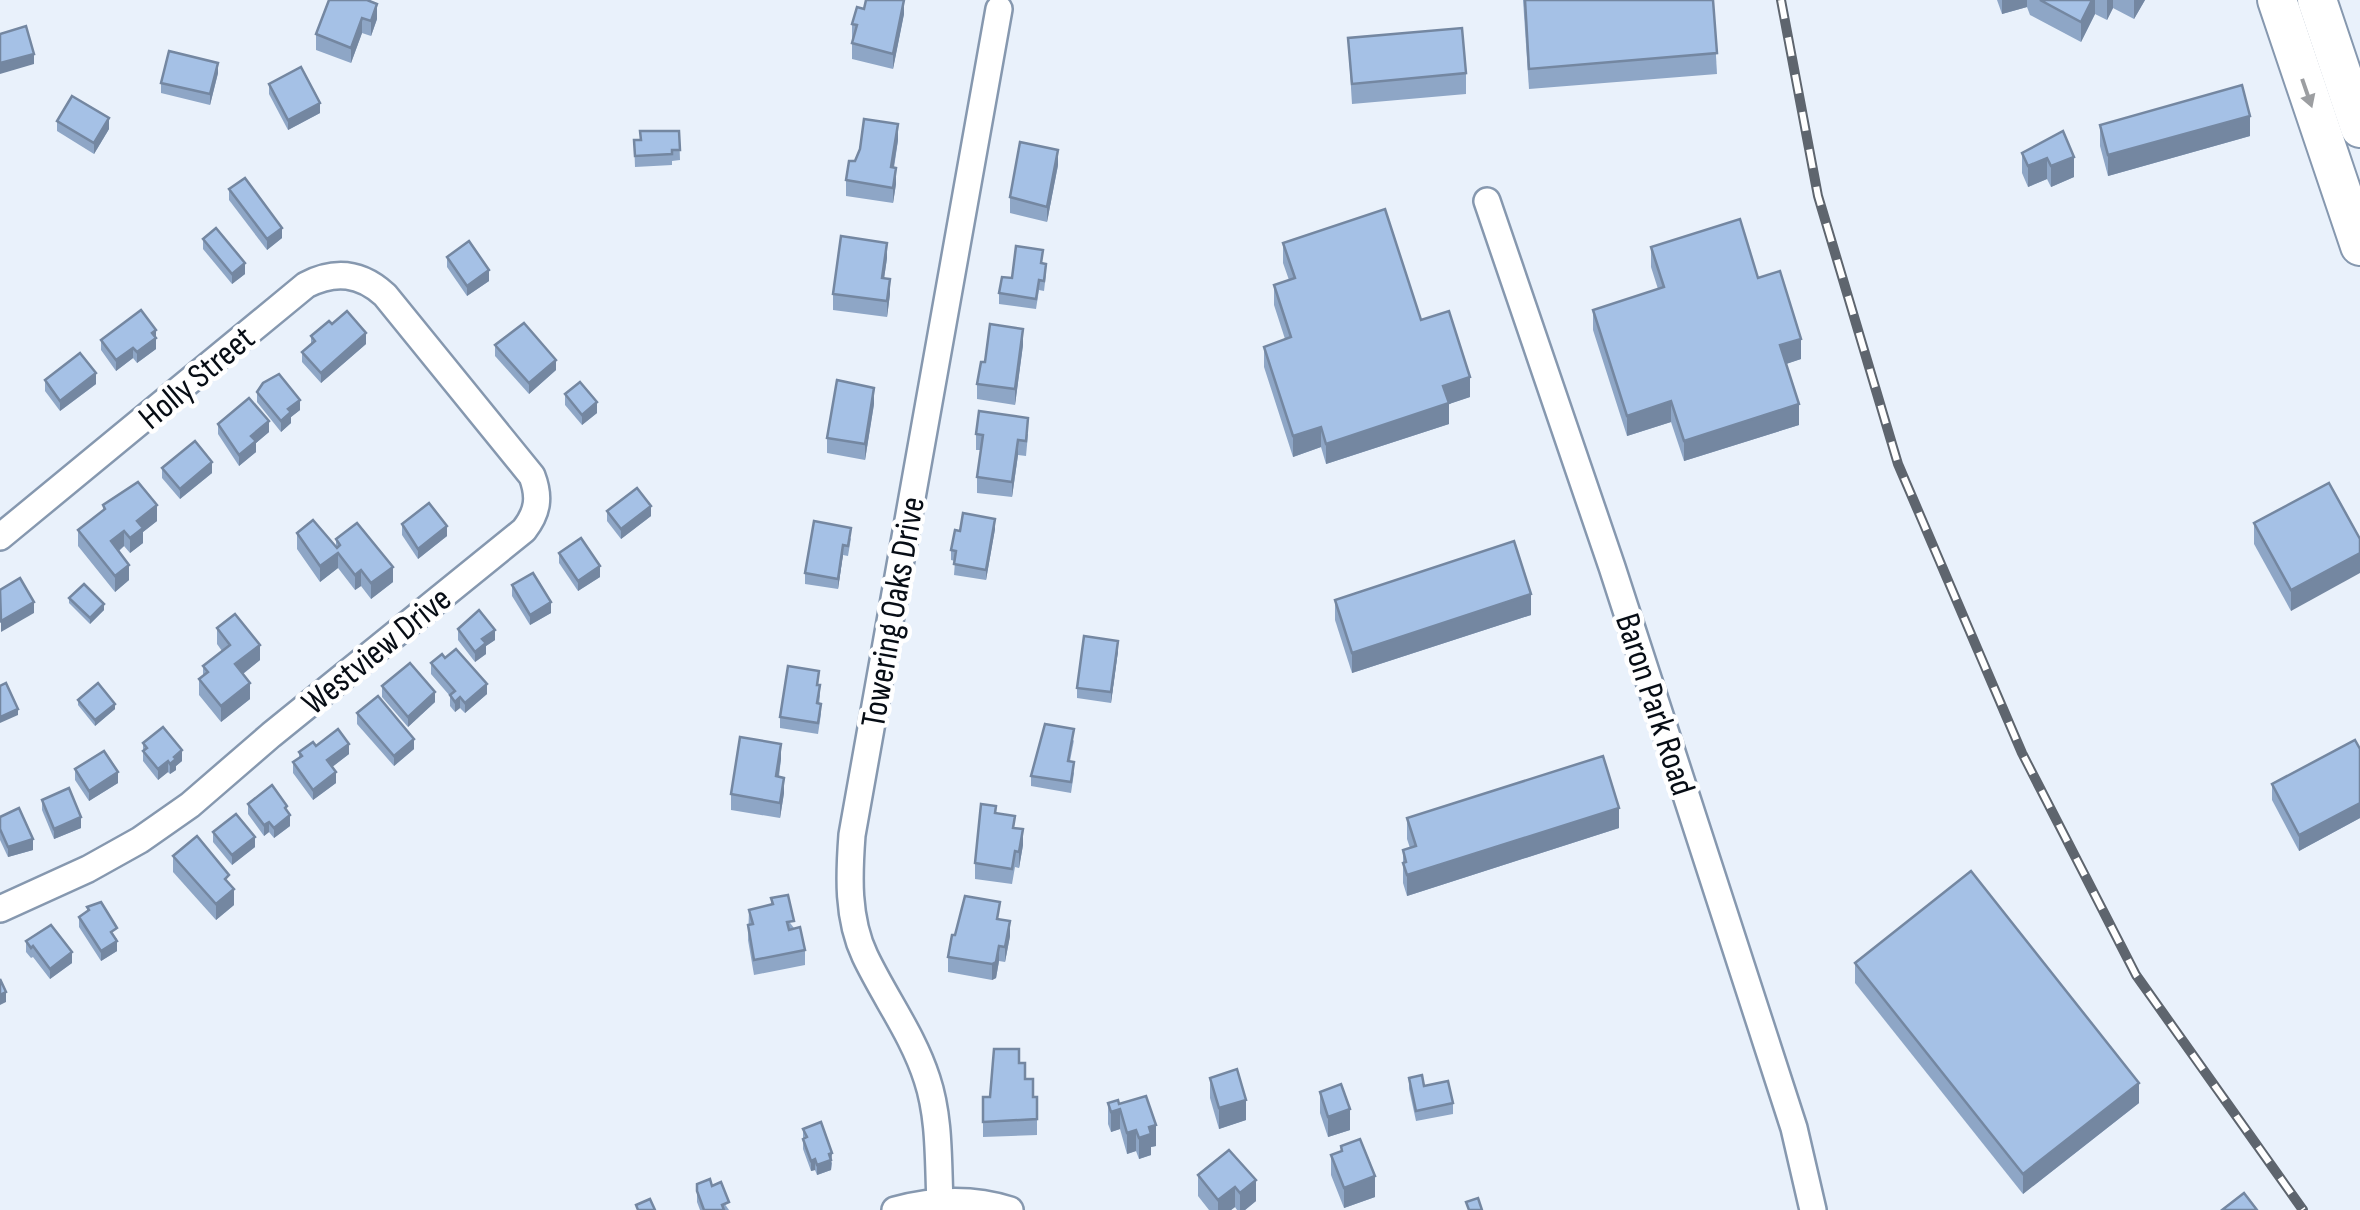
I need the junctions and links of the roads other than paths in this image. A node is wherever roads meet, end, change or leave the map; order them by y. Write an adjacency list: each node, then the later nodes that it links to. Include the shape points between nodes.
1 (2277, 0): 6 (main road, one-way to 6)
2 (2317, 0): 4 (main road)
3 (999, 9): 10 (street, Towering Oaks Drive, via 849,873 863,953 928,1081)
4 (2360, 128)
5 (1487, 201): 13 (street, Baron Park Road, via 1789,1110)
6 (2358, 238)
7 (399, 313): 8 (street, Holly Street, via 361,278 331,275 306,285); 9 (street, Westview Drive, via 532,476 533,518 190,805 88,870)
8 (0, 537)
9 (0, 909)
10 (940, 1202): 11 (street); 12 (street)
11 (895, 1210)
12 (1010, 1210)
13 (1813, 1210)

